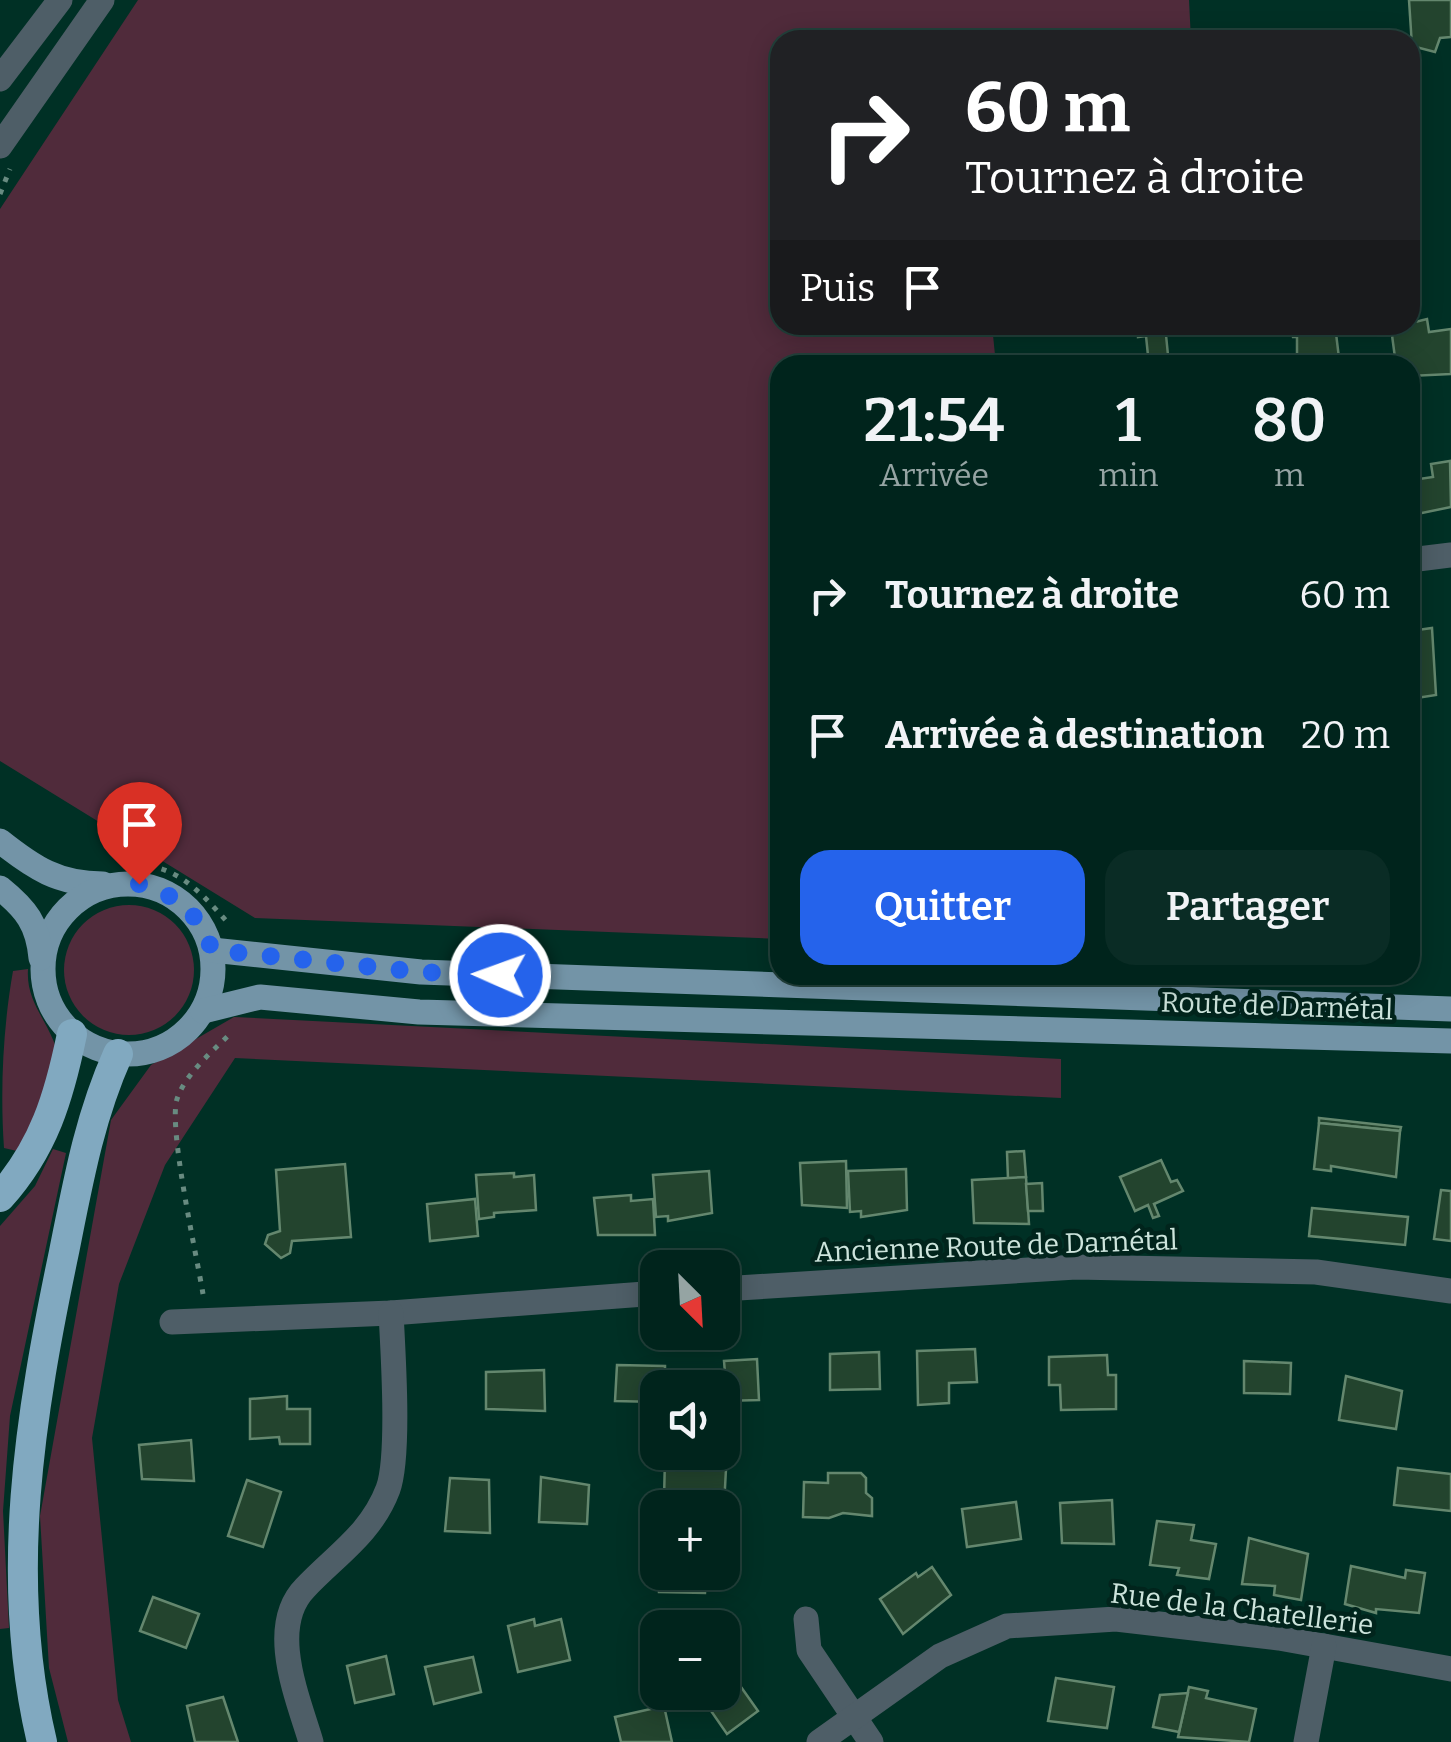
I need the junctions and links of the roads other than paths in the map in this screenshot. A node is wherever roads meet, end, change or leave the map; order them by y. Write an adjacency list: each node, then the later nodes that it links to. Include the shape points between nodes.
1 (60, 0): 3 (street)
2 (102, 0): 4 (street)
3 (0, 80)
4 (0, 146)
5 (1451, 554): 6 (street)
6 (1420, 559)
7 (0, 841): 8 (main road, via 39,872 72,884)
8 (113, 874): 10 (main road, via 186,906); 11 (main road, via 62,914)
9 (0, 888): 11 (main road, via 38,929)
10 (212, 950): 12 (main road, Route de Darnétal, via 420,972); 15 (main road, via 211,992)
11 (42, 968): 16 (main road, via 56,1015)
12 (770, 984)
13 (792, 985): 14 (main road, Route de Darnétal)
14 (1451, 1008)
15 (203, 1011): 17 (main road, Route de Darnétal, via 260,997 438,1013); 18 (main road, via 167,1046)
16 (72, 1034): 18 (main road); 19 (highway, via 56,1108)
17 (1451, 1041)
18 (118, 1054): 29 (highway, via 94,1108 26,1456 22,1593)
19 (0, 1197)
20 (740, 1288): 21 (street, Ancienne Route de Darnétal, via 1076,1267 1316,1272)
21 (1451, 1292)
22 (640, 1294): 23 (street)
23 (391, 1313): 24 (street); 30 (street, via 390,1486 371,1524 301,1591 289,1618 287,1649)
24 (172, 1322)
25 (806, 1619): 28 (street, via 809,1650)
26 (1324, 1646): 27 (street, Rue de la Chatellerie); 28 (street, Rue de la Chatellerie, via 1116,1619 1007,1626 940,1656); 33 (street)
27 (1451, 1669)
28 (855, 1717): 31 (street, Rue de la Chatellerie); 32 (street)
29 (42, 1742)
30 (311, 1742)
31 (819, 1742)
32 (871, 1742)
33 (1306, 1742)

